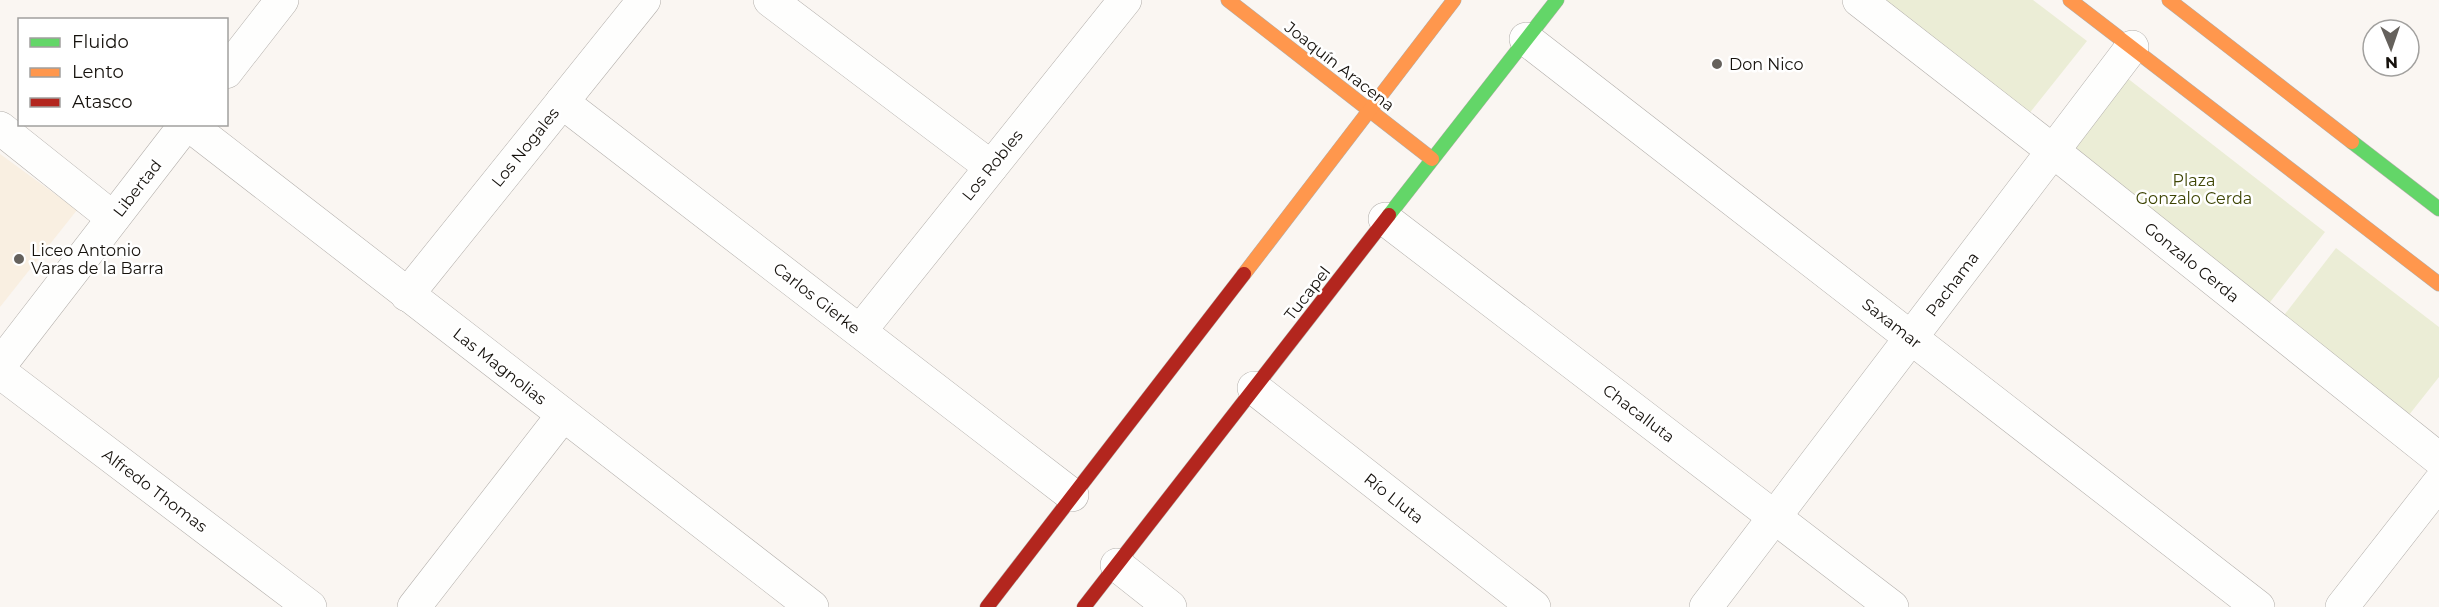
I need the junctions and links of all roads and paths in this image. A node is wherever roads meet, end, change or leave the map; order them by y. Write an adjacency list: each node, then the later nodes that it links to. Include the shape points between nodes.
1 (644, 0): 14 (street, Los Nogales)
2 (770, 0): 21 (street)
3 (1125, 0): 21 (street, Los Robles)
4 (1228, 0): 15 (main road, Joaquín Aracena)
5 (1454, 0): 15 (main road)
6 (1557, 0): 11 (main road, Tucapel)
7 (1859, 0): 19 (street, Gonzalo Cerda)
8 (2070, 0): 12 (main road)
9 (274, 3): 13 (street)
10 (2189, 6): 22 (main road)
11 (1527, 39): 20 (main road, Tucapel); 28 (street, Saxamar)
12 (2132, 47): 19 (street, Pachama); 25 (main road)
13 (228, 69)
14 (562, 102): 26 (street, Los Nogales); 27 (street, Carlos Gierke)
15 (1368, 110): 20 (main road, Joaquín Aracena); 35 (main road)
16 (185, 126): 23 (street, Libertad)
17 (190, 126): 26 (street, Las Magnolias)
18 (0, 128): 23 (street)
19 (2053, 151): 28 (street, Pachama); 33 (street, Gonzalo Cerda)
20 (1432, 159): 24 (main road, Tucapel)
21 (991, 167): 27 (street, Los Robles)
22 (2439, 209)
23 (113, 219): 29 (street, Libertad)
24 (1385, 219): 31 (main road, Tucapel); 36 (street, Chacalluta)
25 (2439, 284)
26 (407, 295): 32 (street, Las Magnolias)
27 (860, 331): 35 (street, Carlos Gierke)
28 (1911, 338): 36 (street, Pachama); 47 (street, Saxamar)
29 (0, 365)
30 (0, 372): 38 (street, Alfredo Thomas)
31 (1254, 388): 37 (main road, Tucapel); 44 (street, Río Lluta)
32 (563, 415): 39 (street); 40 (street, Las Magnolias)
33 (2439, 459)
34 (2439, 483): 48 (street)
35 (1072, 495): 41 (main road)
36 (1774, 517): 45 (street, Pachama); 46 (street, Chacalluta)
37 (1117, 565): 42 (main road, Tucapel); 43 (street)
38 (310, 607)
39 (414, 607)
40 (812, 607)
41 (987, 607)
42 (1084, 607)
43 (1170, 607)
44 (1534, 607)
45 (1706, 607)
46 (1892, 607)
47 (2258, 607)
48 (2342, 607)

